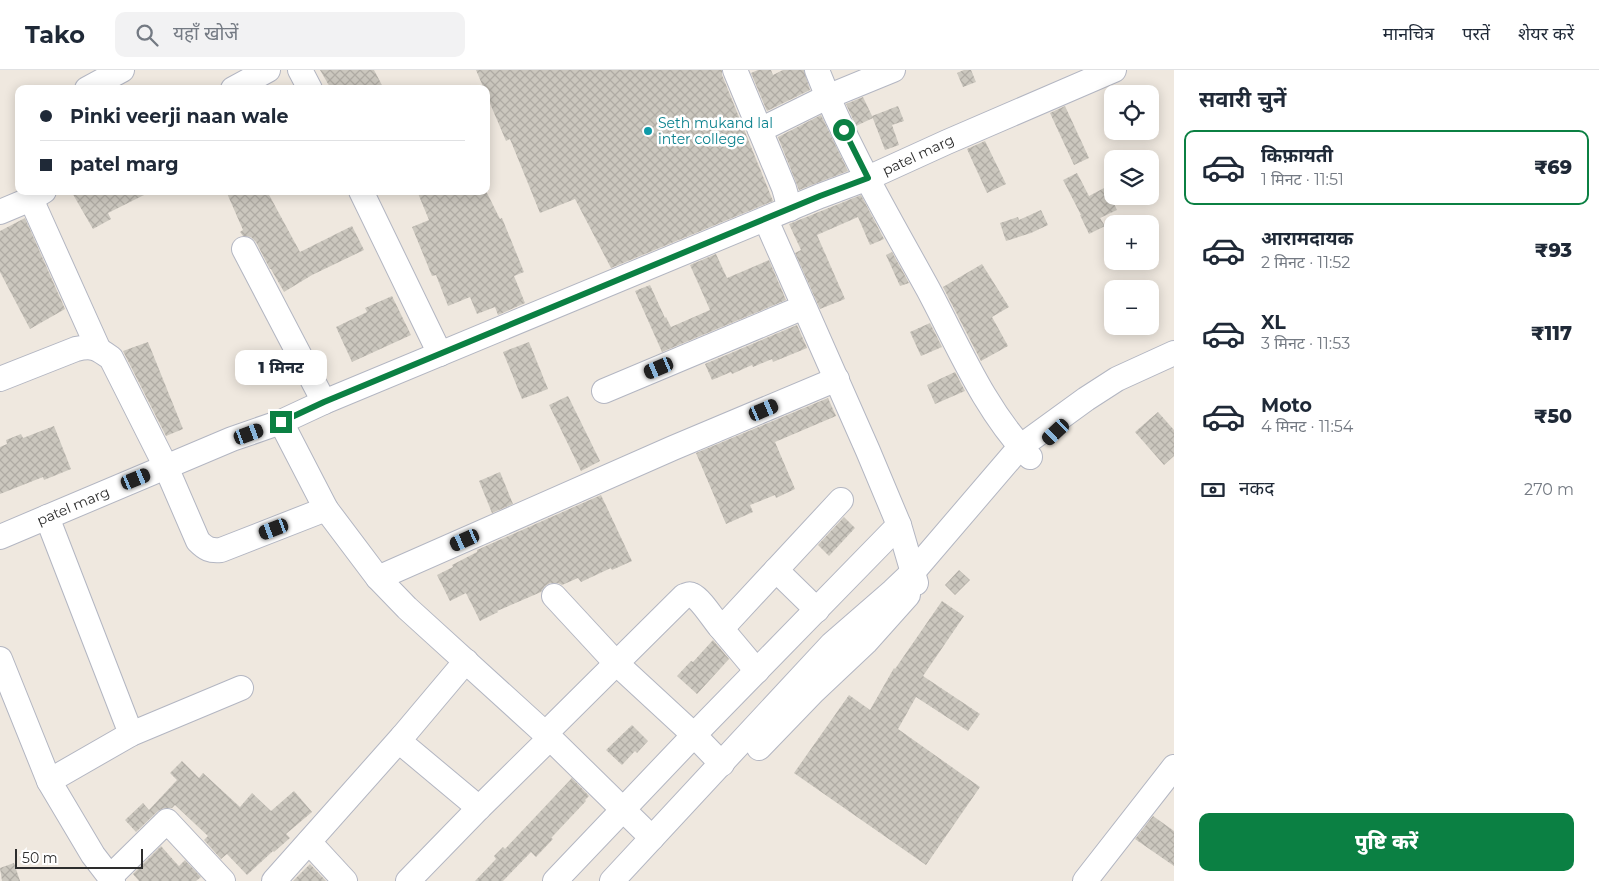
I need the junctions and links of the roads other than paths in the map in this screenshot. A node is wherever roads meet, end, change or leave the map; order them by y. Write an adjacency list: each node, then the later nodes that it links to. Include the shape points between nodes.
1 (122, 70): 8 (street)
2 (268, 70): 9 (street)
3 (300, 70): 10 (street)
4 (735, 70): 12 (street)
5 (817, 70): 11 (street)
6 (891, 70): 11 (street)
7 (1114, 70): 13 (street, patel marg)
8 (94, 85)
9 (240, 85)
10 (308, 85)
11 (828, 98): 12 (street); 13 (street)
12 (760, 130): 16 (street)
13 (868, 178): 16 (street, patel marg); 30 (street, via 977,385)
14 (37, 195): 17 (street); 21 (street)
15 (363, 195): 23 (street)
16 (790, 209): 18 (street, patel marg)
17 (0, 212)
18 (766, 220): 20 (street); 23 (street, patel marg)
19 (244, 249): 28 (street)
20 (804, 307): 26 (street); 27 (street)
21 (98, 348): 25 (street, via 76,349); 31 (street, via 111,358)
22 (1174, 352): 30 (street, via 1086,399)
23 (440, 354): 28 (street, patel marg)
24 (1174, 370): 30 (street, via 1082,414)
25 (0, 379)
26 (836, 379): 35 (street); 38 (street)
27 (604, 391)
28 (324, 402): 29 (street, patel marg)
29 (281, 422): 31 (street, patel marg); 33 (street)
30 (1025, 452): 39 (street, via 1014,473)
31 (166, 467): 33 (street, via 198,541 212,551); 34 (street, patel marg)
32 (841, 500): 37 (street)
33 (326, 509): 38 (street)
34 (47, 516): 36 (street, patel marg); 48 (street)
35 (899, 525): 39 (street); 41 (street)
36 (0, 537)
37 (776, 570): 41 (street); 42 (street, via 729,622)
38 (378, 578): 44 (street)
39 (915, 578): 52 (street, via 893,592 837,640); 66 (street, via 866,642 670,835)
40 (554, 596): 45 (street)
41 (816, 610): 46 (street)
42 (720, 627): 45 (street, via 698,599 689,594); 46 (street)
43 (0, 659): 54 (street)
44 (466, 661): 50 (street); 51 (street)
45 (616, 663): 49 (street); 50 (street)
46 (757, 671): 49 (street)
47 (241, 688): 48 (street)
48 (131, 734): 54 (street)
49 (694, 735): 52 (street); 56 (street)
50 (548, 736): 55 (street); 56 (street)
51 (402, 737): 55 (street, via 406,747); 58 (street)
52 (722, 764): 57 (street)
53 (1174, 767): 67 (street)
54 (49, 781): 59 (street, via 93,855)
55 (479, 808): 63 (street)
56 (623, 810): 57 (street); 64 (street)
57 (652, 838): 65 (street)
58 (309, 842): 61 (street); 62 (street)
59 (112, 879): 60 (street, via 167,821)
60 (223, 881)
61 (274, 881)
62 (345, 881)
63 (408, 881)
64 (555, 881)
65 (612, 881)
66 (628, 881)
67 (1086, 881)

